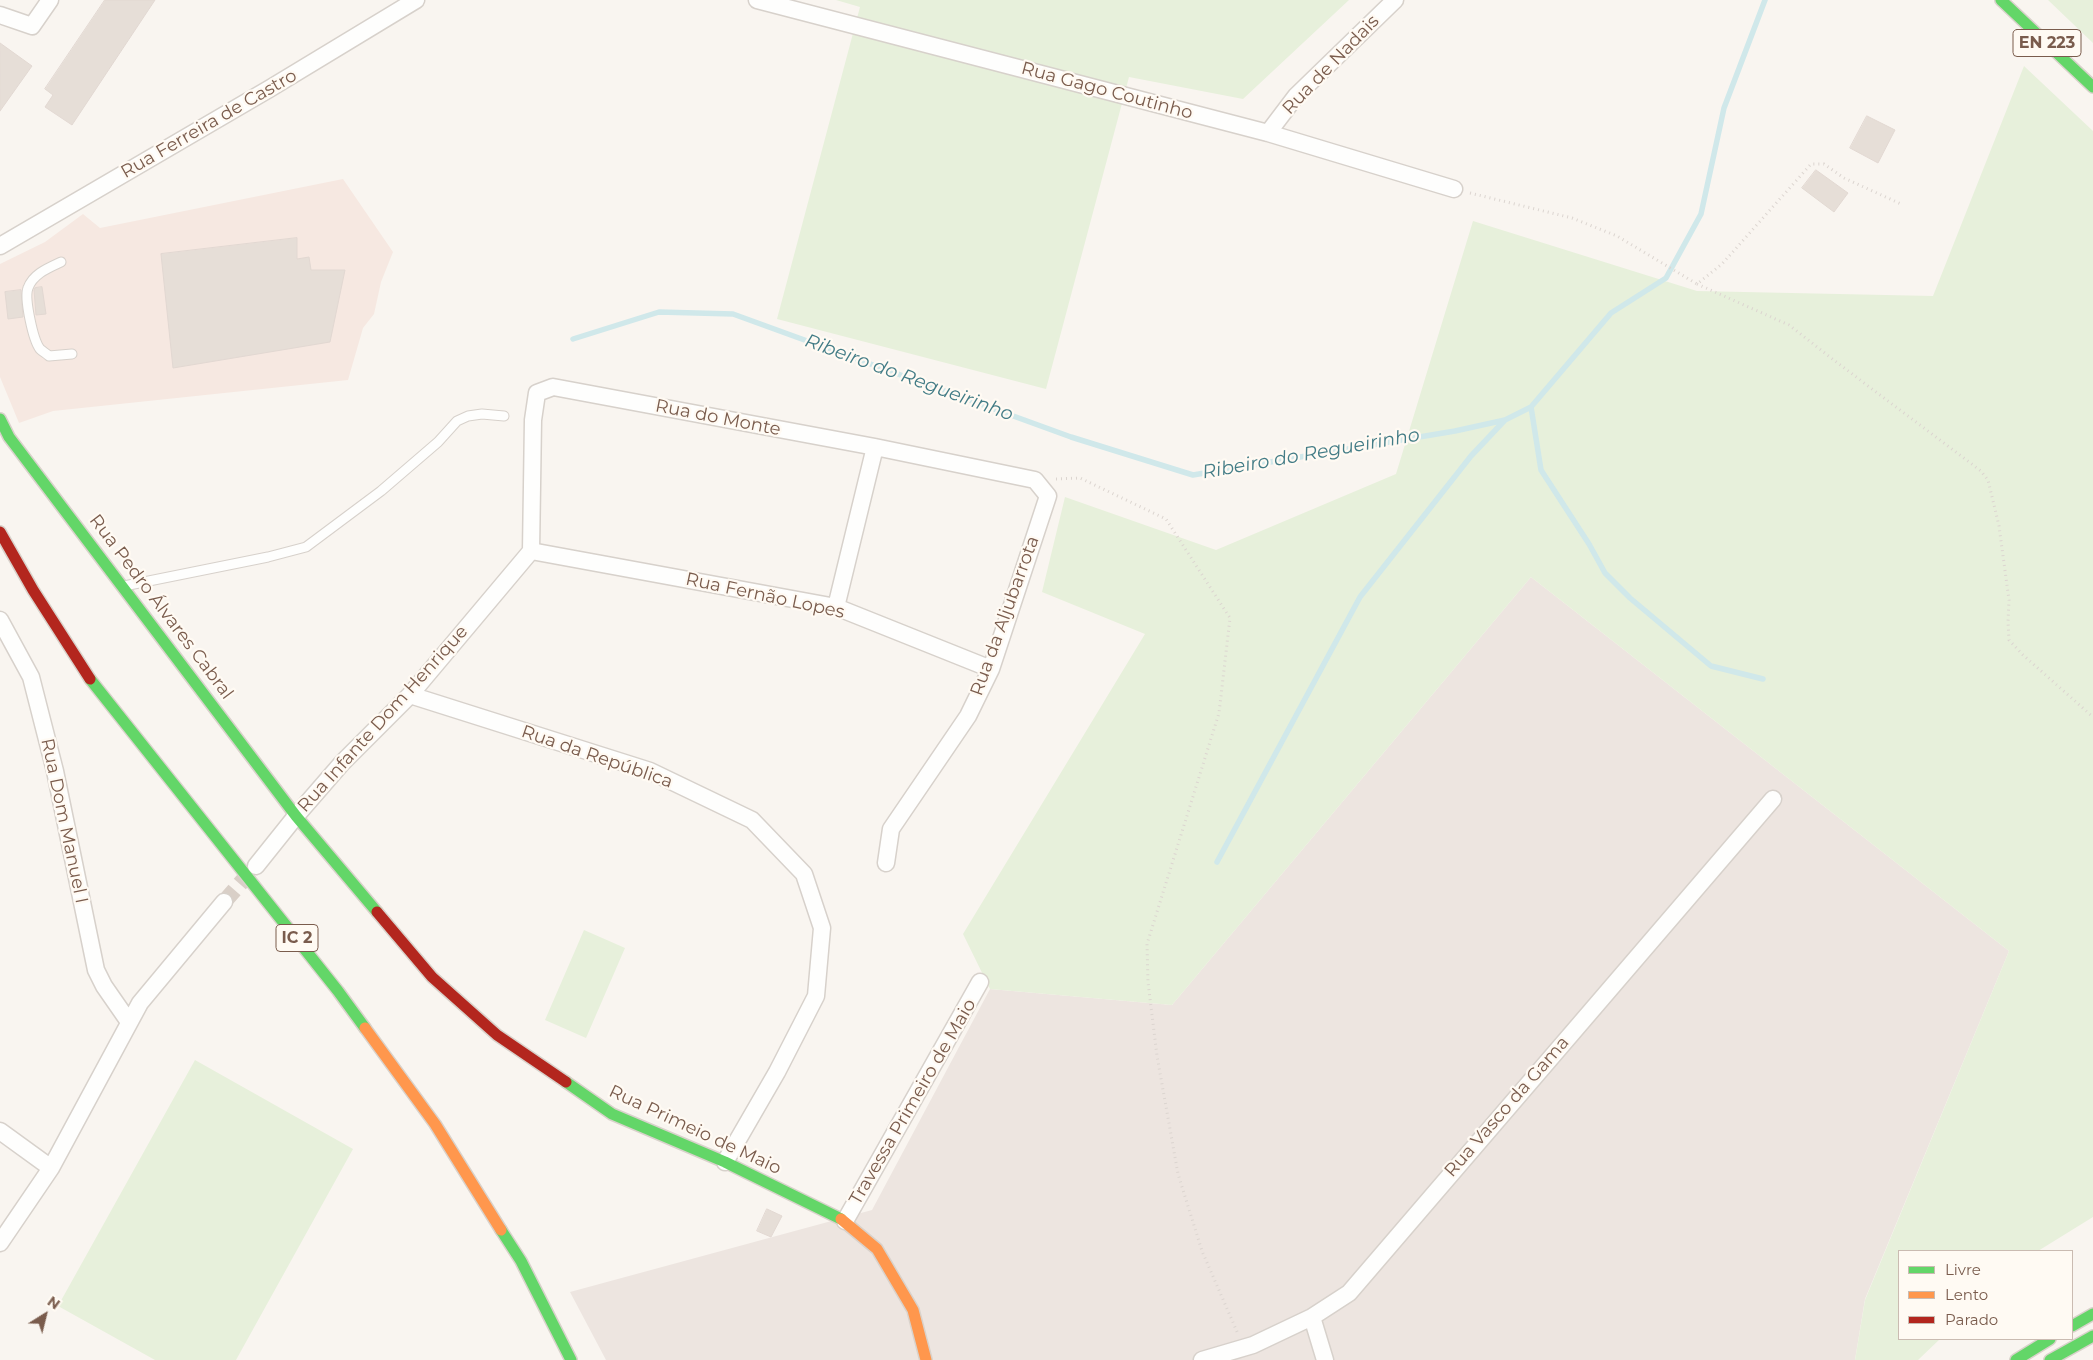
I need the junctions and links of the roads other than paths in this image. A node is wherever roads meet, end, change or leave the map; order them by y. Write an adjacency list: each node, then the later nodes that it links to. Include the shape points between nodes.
1 (50, 0): 6 (street, via 32,26)
2 (416, 0): 10 (street, Rua Ferreira de Castro)
3 (757, 0): 8 (street, Rua Gago Coutinho)
4 (1395, 0): 8 (street, Rua de Nadais, via 1296,96)
5 (2001, 0): 7 (main road, EN 223)
6 (0, 15)
7 (2093, 87)
8 (1268, 133): 9 (street, Rua Gago Coutinho)
9 (1454, 189)
10 (0, 246)
11 (60, 262): 12 (lane, via 43,270 28,288 27,295 33,332 40,349 49,356)
12 (72, 354)
13 (504, 416): 19 (lane, via 482,414 457,421 381,492 306,547 268,558)
14 (0, 418): 19 (main road, Rua Pedro Álvares Cabral, via 10,437)
15 (875, 447): 16 (street, Rua do Monte, via 1036,480); 18 (street, Rua do Monte, via 553,387 537,393 533,420); 20 (street)
16 (1048, 496): 22 (street, Rua da Aljubarrota)
17 (0, 532): 43 (main road, IC 2, via 90,678 338,991 435,1124 520,1261)
18 (531, 551): 20 (street, Rua Fernão Lopes); 23 (street, Rua Infante Dom Henrique)
19 (124, 586): 25 (main road, Rua Pedro Álvares Cabral)
20 (836, 608): 22 (street, Rua Fernão Lopes)
21 (0, 620): 31 (street, Rua Dom Manuel I, via 31,677 55,770 96,970)
22 (990, 669): 26 (street, Rua da Aljubarrota, via 968,716 891,829)
23 (410, 695): 25 (street, Rua Infante Dom Henrique, via 342,763); 33 (street, Rua da República, via 650,771 752,820 804,874 822,928 816,996)
24 (1773, 798): 39 (street, Rua Vasco da Gama, via 1349,1292)
25 (296, 816): 27 (street, Rua Infante Dom Henrique); 33 (main road, Rua Primeio de Maio, via 432,977 497,1035 612,1114)
26 (886, 862)
27 (256, 866)
28 (224, 902): 31 (street, via 140,1003)
29 (301, 964): 37 (main road, IC 2, via 426,1130)
30 (980, 982): 35 (street, Travessa Primeiro de Maio)
31 (129, 1022): 34 (street)
32 (0, 1131): 34 (street)
33 (725, 1162): 35 (main road, Rua Primeio de Maio)
34 (51, 1168): 36 (street)
35 (845, 1221): 44 (main road, Rua Primeio de Maio, via 877,1249 914,1310)
36 (0, 1243)
37 (516, 1277)
38 (2093, 1314): 40 (main road)
39 (1312, 1317): 45 (street, Rua Vasco da Gama, via 1243,1348); 46 (street)
40 (2073, 1325)
41 (2093, 1336): 48 (main road)
42 (2048, 1340): 47 (main road)
43 (571, 1360)
44 (926, 1360)
45 (1202, 1360)
46 (1325, 1360)
47 (2016, 1360)
48 (2050, 1360)

